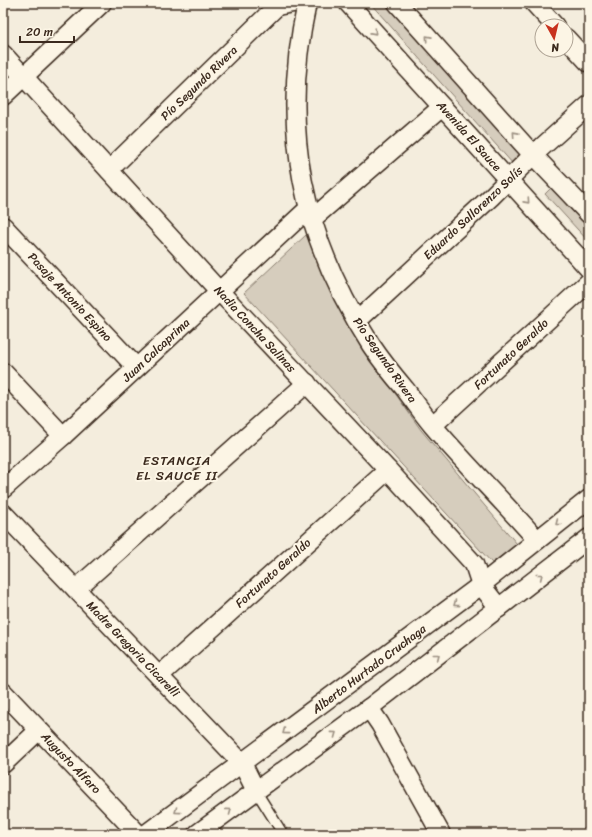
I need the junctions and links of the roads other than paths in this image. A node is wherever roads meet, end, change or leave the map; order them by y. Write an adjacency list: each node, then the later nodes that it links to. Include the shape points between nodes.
1 (102, 3): 11 (street)
2 (293, 3): 16 (street, Pío Segundo Rivera, via 277,6)
3 (307, 3): 18 (street, Pío Segundo Rivera, via 298,48 295,97 297,146)
4 (348, 3): 14 (street, Avenida El Sauce, one-way to 14)
5 (397, 3): 15 (street, one-way to 5)
6 (534, 3): 7 (street)
7 (548, 18)
8 (574, 47): 10 (street)
9 (3, 54): 11 (street, Nadia Concha Salinas)
10 (589, 63)
11 (24, 76): 12 (street); 16 (street, Nadia Concha Salinas)
12 (3, 96)
13 (589, 105): 15 (street, Eduardo Sallorenzo Solís)
14 (442, 107): 17 (street, Avenida El Sauce); 18 (street, Juan Calcaprima)
15 (534, 155): 17 (street, Eduardo Sallorenzo Solís); 19 (street)
16 (109, 170): 23 (street, Nadia Concha Salinas)
17 (509, 181): 21 (street, Avenida El Sauce, one-way to 21); 24 (street, Eduardo Sallorenzo Solís)
18 (310, 214): 23 (street, Juan Calcaprima); 24 (street, Pío Segundo Rivera, via 331,272)
19 (589, 214)
20 (3, 226): 25 (street, Pasaje Antonio Espino)
21 (589, 269)
22 (589, 282): 28 (street, Fortunato Geraldo)
23 (220, 292): 25 (street, Juan Calcaprima); 27 (street, Nadia Concha Salinas)
24 (357, 321): 28 (street, Pío Segundo Rivera, via 372,346)
25 (136, 368): 29 (street, Juan Calcaprima)
26 (3, 372): 29 (street)
27 (307, 383): 30 (street, Nadia Concha Salinas); 37 (street)
28 (433, 425): 35 (street, Pío Segundo Rivera)
29 (63, 436): 31 (street, Juan Calcaprima)
30 (388, 470): 36 (street, Nadia Concha Salinas, via 474,564); 39 (street, Fortunato Geraldo)
31 (3, 489)
32 (589, 499): 35 (street, Alberto Hurtado Cruchaga, one-way to 35)
33 (3, 513): 37 (street, Madre Gregoria Cicarelli)
34 (589, 538): 38 (street, one-way to 34)
35 (537, 540): 36 (street, Alberto Hurtado Cruchaga)
36 (480, 585): 38 (street, Nadia Concha Salinas); 43 (street, Alberto Hurtado Cruchaga, one-way to 43)
37 (76, 589): 39 (street, Madre Gregoria Cicarelli)
38 (499, 608): 41 (street, one-way to 38)
39 (159, 676): 43 (street, Madre Gregoria Cicarelli)
40 (3, 692): 42 (street, Augusto Alfaro)
41 (369, 708): 45 (street, one-way to 41); 50 (street)
42 (39, 730): 44 (street); 46 (street, Augusto Alfaro)
43 (242, 763): 45 (street, Madre Gregoria Cicarelli); 47 (street, Alberto Hurtado Cruchaga, one-way to 47)
44 (3, 764)
45 (256, 791): 48 (street, one-way to 45); 49 (lane)
46 (138, 834)
47 (146, 834)
48 (197, 834)
49 (283, 834)
50 (441, 834)

